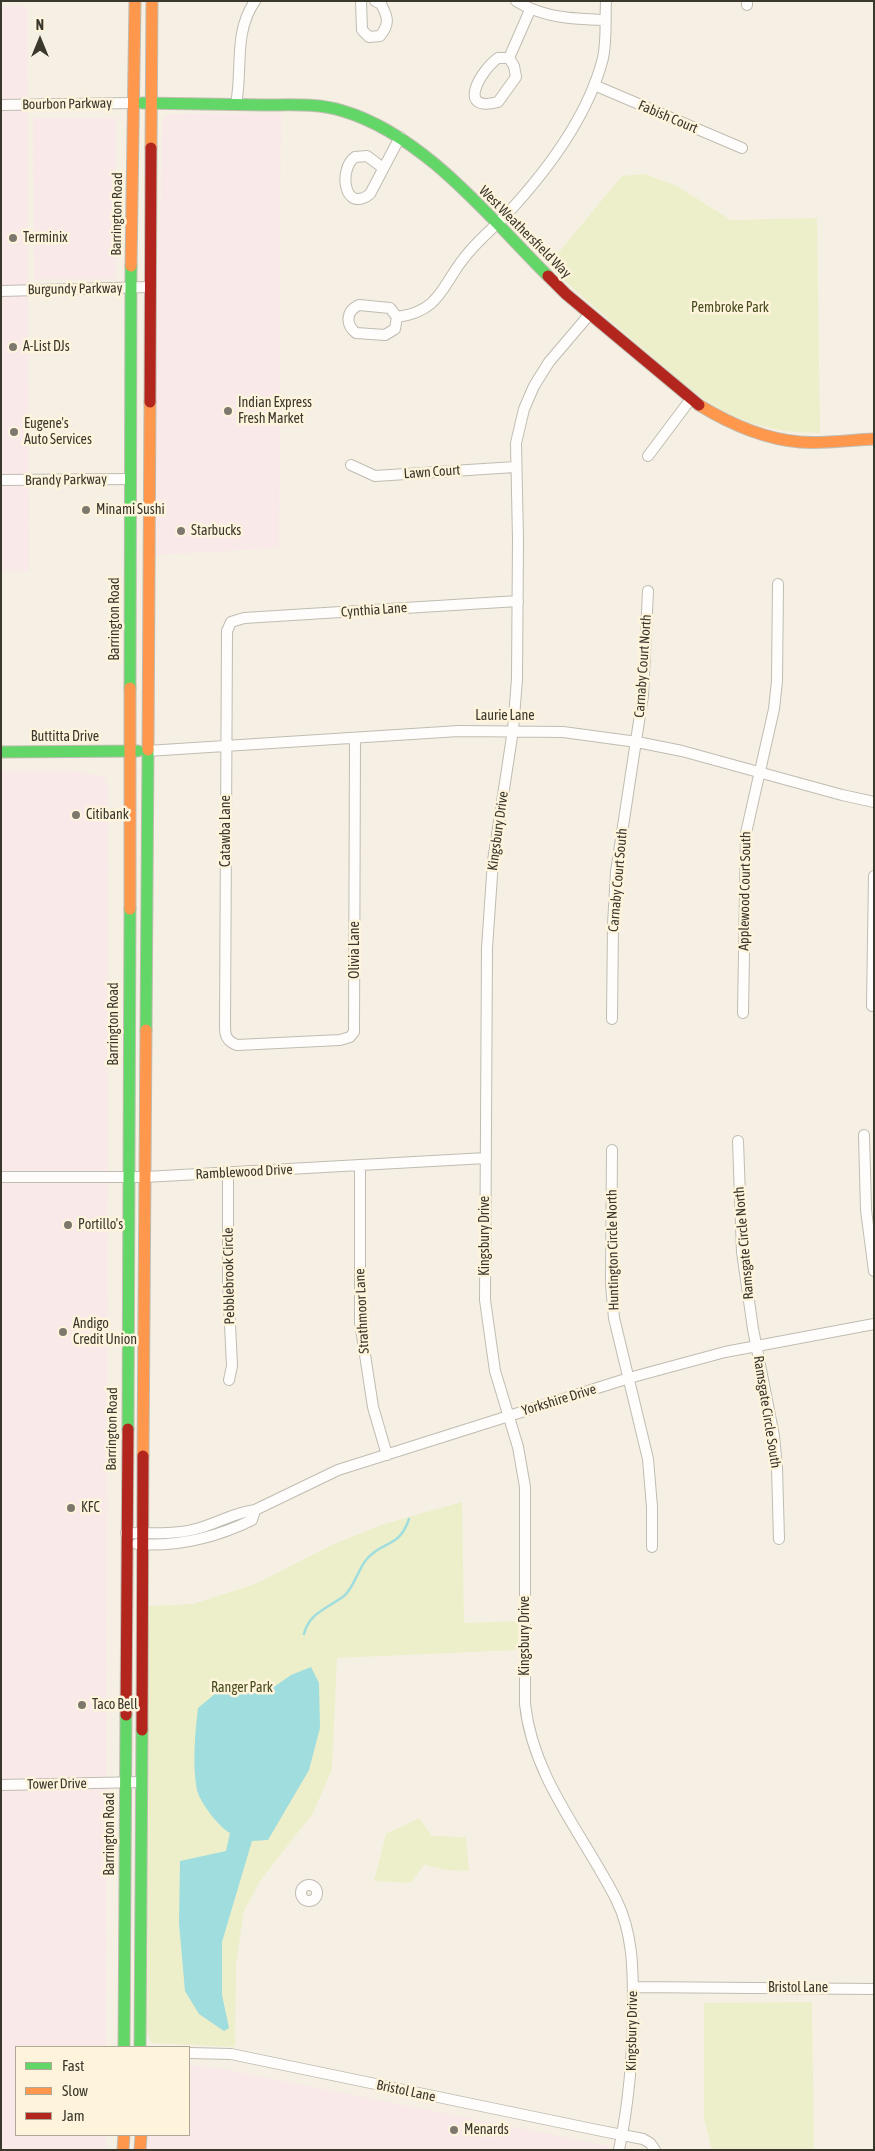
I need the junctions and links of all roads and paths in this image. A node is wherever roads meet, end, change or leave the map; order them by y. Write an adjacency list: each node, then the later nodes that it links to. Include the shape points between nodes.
1 (135, 1): 12 (main road, Barrington Road)
2 (152, 1): 13 (main road)
3 (255, 1): 14 (street, via 240,34)
4 (361, 1): 5 (street, via 362,30 369,37 380,36 387,28 387,16 381,4)
5 (375, 1)
6 (516, 1): 8 (street)
7 (606, 1): 9 (street)
8 (530, 10): 9 (street, via 564,19); 10 (street)
9 (605, 20): 11 (street, via 603,56)
10 (509, 58): 10 (street, via 498,58 488,66 474,87 474,96 480,102 488,105 498,102 516,77)
11 (594, 85): 17 (street, Fabish Court); 19 (street, via 566,140 536,180)
12 (134, 102): 13 (main road, West Weathersfield Way); 15 (street, Bourbon Parkway); 20 (main road, Barrington Road)
13 (151, 103): 14 (main road, West Weathersfield Way); 21 (main road)
14 (236, 104): 16 (main road, West Weathersfield Way, via 303,105 342,110 376,123)
15 (1, 105)
16 (400, 137): 18 (street); 19 (main road, West Weathersfield Way, via 438,166)
17 (742, 148)
18 (383, 168): 18 (street, via 366,156 355,157 348,167 347,192 354,198 367,197)
19 (496, 224): 23 (main road, West Weathersfield Way); 24 (street, via 462,260 435,302 421,311)
20 (131, 287): 21 (street, Burgundy Parkway); 22 (street, Burgundy Parkway); 30 (main road, Barrington Road)
21 (149, 287): 40 (main road)
22 (1, 290)
23 (589, 315): 25 (main road, West Weathersfield Way); 29 (street, Kingsbury Drive, via 549,362 534,386 521,419)
24 (397, 317): 24 (street, via 384,305 359,305 348,318 348,324 356,333 385,335 394,329)
25 (690, 400): 26 (main road, West Weathersfield Way, via 729,423 772,438 801,442); 27 (street)
26 (874, 438)
27 (648, 456)
28 (351, 465): 29 (street, Lawn Court, via 375,476)
29 (515, 467): 34 (street, Kingsbury Drive)
30 (131, 479): 31 (street, Brandy Parkway); 42 (main road, Barrington Road)
31 (1, 480)
32 (778, 584): 43 (street, Applewood Court South, via 776,695)
33 (648, 591): 38 (street, Carnaby Court North, via 646,670)
34 (518, 600): 35 (street, Cynthia Lane, via 244,618); 36 (street, Kingsbury Drive)
35 (231, 622): 39 (street, Catawba Lane, via 227,631)
36 (513, 730): 37 (street, Laurie Lane); 38 (street, Laurie Lane, via 572,733); 53 (street, Kingsbury Drive, via 497,826 489,907)
37 (355, 738): 39 (street, Laurie Lane); 49 (street, Olivia Lane, via 354,1032 340,1040 237,1045)
38 (637, 742): 43 (street, Laurie Lane, via 709,757); 48 (street, Carnaby Court South, via 616,872)
39 (227, 745): 40 (street, Laurie Lane); 49 (street, Catawba Lane, via 225,1028)
40 (147, 751): 42 (main road, Laurie Lane); 58 (main road)
41 (1, 752): 42 (main road, Buttitta Drive)
42 (129, 752): 57 (main road, Barrington Road)
43 (759, 772): 44 (street, Laurie Lane); 47 (street, Applewood Court South, via 750,805 745,846)
44 (874, 802)
45 (874, 876): 46 (street)
46 (872, 1006)
47 (743, 1013)
48 (612, 1018)
49 (228, 1041)
50 (864, 1135): 59 (street, via 866,1210)
51 (738, 1141): 61 (street, Ramsgate Circle North, via 742,1252)
52 (612, 1150): 62 (street, Huntington Circle North, via 612,1295 617,1334)
53 (486, 1158): 54 (street, Ramblewood Drive); 64 (street, Kingsbury Drive, via 486,1316 495,1371)
54 (360, 1165): 55 (street, Ramblewood Drive); 65 (street, Strathmoor Lane, via 360,1322 369,1390)
55 (228, 1172): 58 (street, Ramblewood Drive); 63 (street, Pebblebrook Circle, via 232,1366)
56 (1, 1177): 57 (street, Ramblewood Drive)
57 (128, 1177): 58 (street, Ramblewood Drive); 66 (main road, Barrington Road)
58 (145, 1177): 67 (main road)
59 (874, 1271)
60 (874, 1324): 61 (street, Yorkshire Drive)
61 (756, 1346): 62 (street, Yorkshire Drive); 68 (street, Ramsgate Circle South, via 774,1436)
62 (629, 1378): 64 (street, Yorkshire Drive); 69 (street, Huntington Circle North, via 648,1459)
63 (229, 1380)
64 (509, 1415): 65 (street, Yorkshire Drive); 73 (street, Kingsbury Drive, via 525,1488 525,1698 529,1734 544,1775 621,1912 631,1948)
65 (386, 1454): 67 (street, Yorkshire Drive, via 324,1476 255,1510 252,1520 206,1538 178,1544)
66 (126, 1538): 67 (street, Yorkshire Drive); 71 (main road, Barrington Road)
67 (143, 1539): 70 (main road)
68 (779, 1539)
69 (652, 1547)
70 (142, 1782): 71 (street, Tower Drive); 76 (main road)
71 (125, 1783): 72 (street, Tower Drive); 75 (main road, Barrington Road)
72 (1, 1785)
73 (633, 1987): 74 (street, Bristol Lane); 78 (street, Kingsbury Drive, via 632,2067)
74 (874, 1989)
75 (124, 2046)
76 (140, 2046)
77 (190, 2053): 78 (street, Bristol Lane, via 231,2054)
78 (622, 2135): 83 (street, Kingsbury Drive); 84 (street, Bristol Lane, via 643,2139)
79 (124, 2136): 81 (main road)
80 (141, 2136): 82 (main road)
81 (124, 2150)
82 (140, 2150)
83 (619, 2150)
84 (654, 2150)

